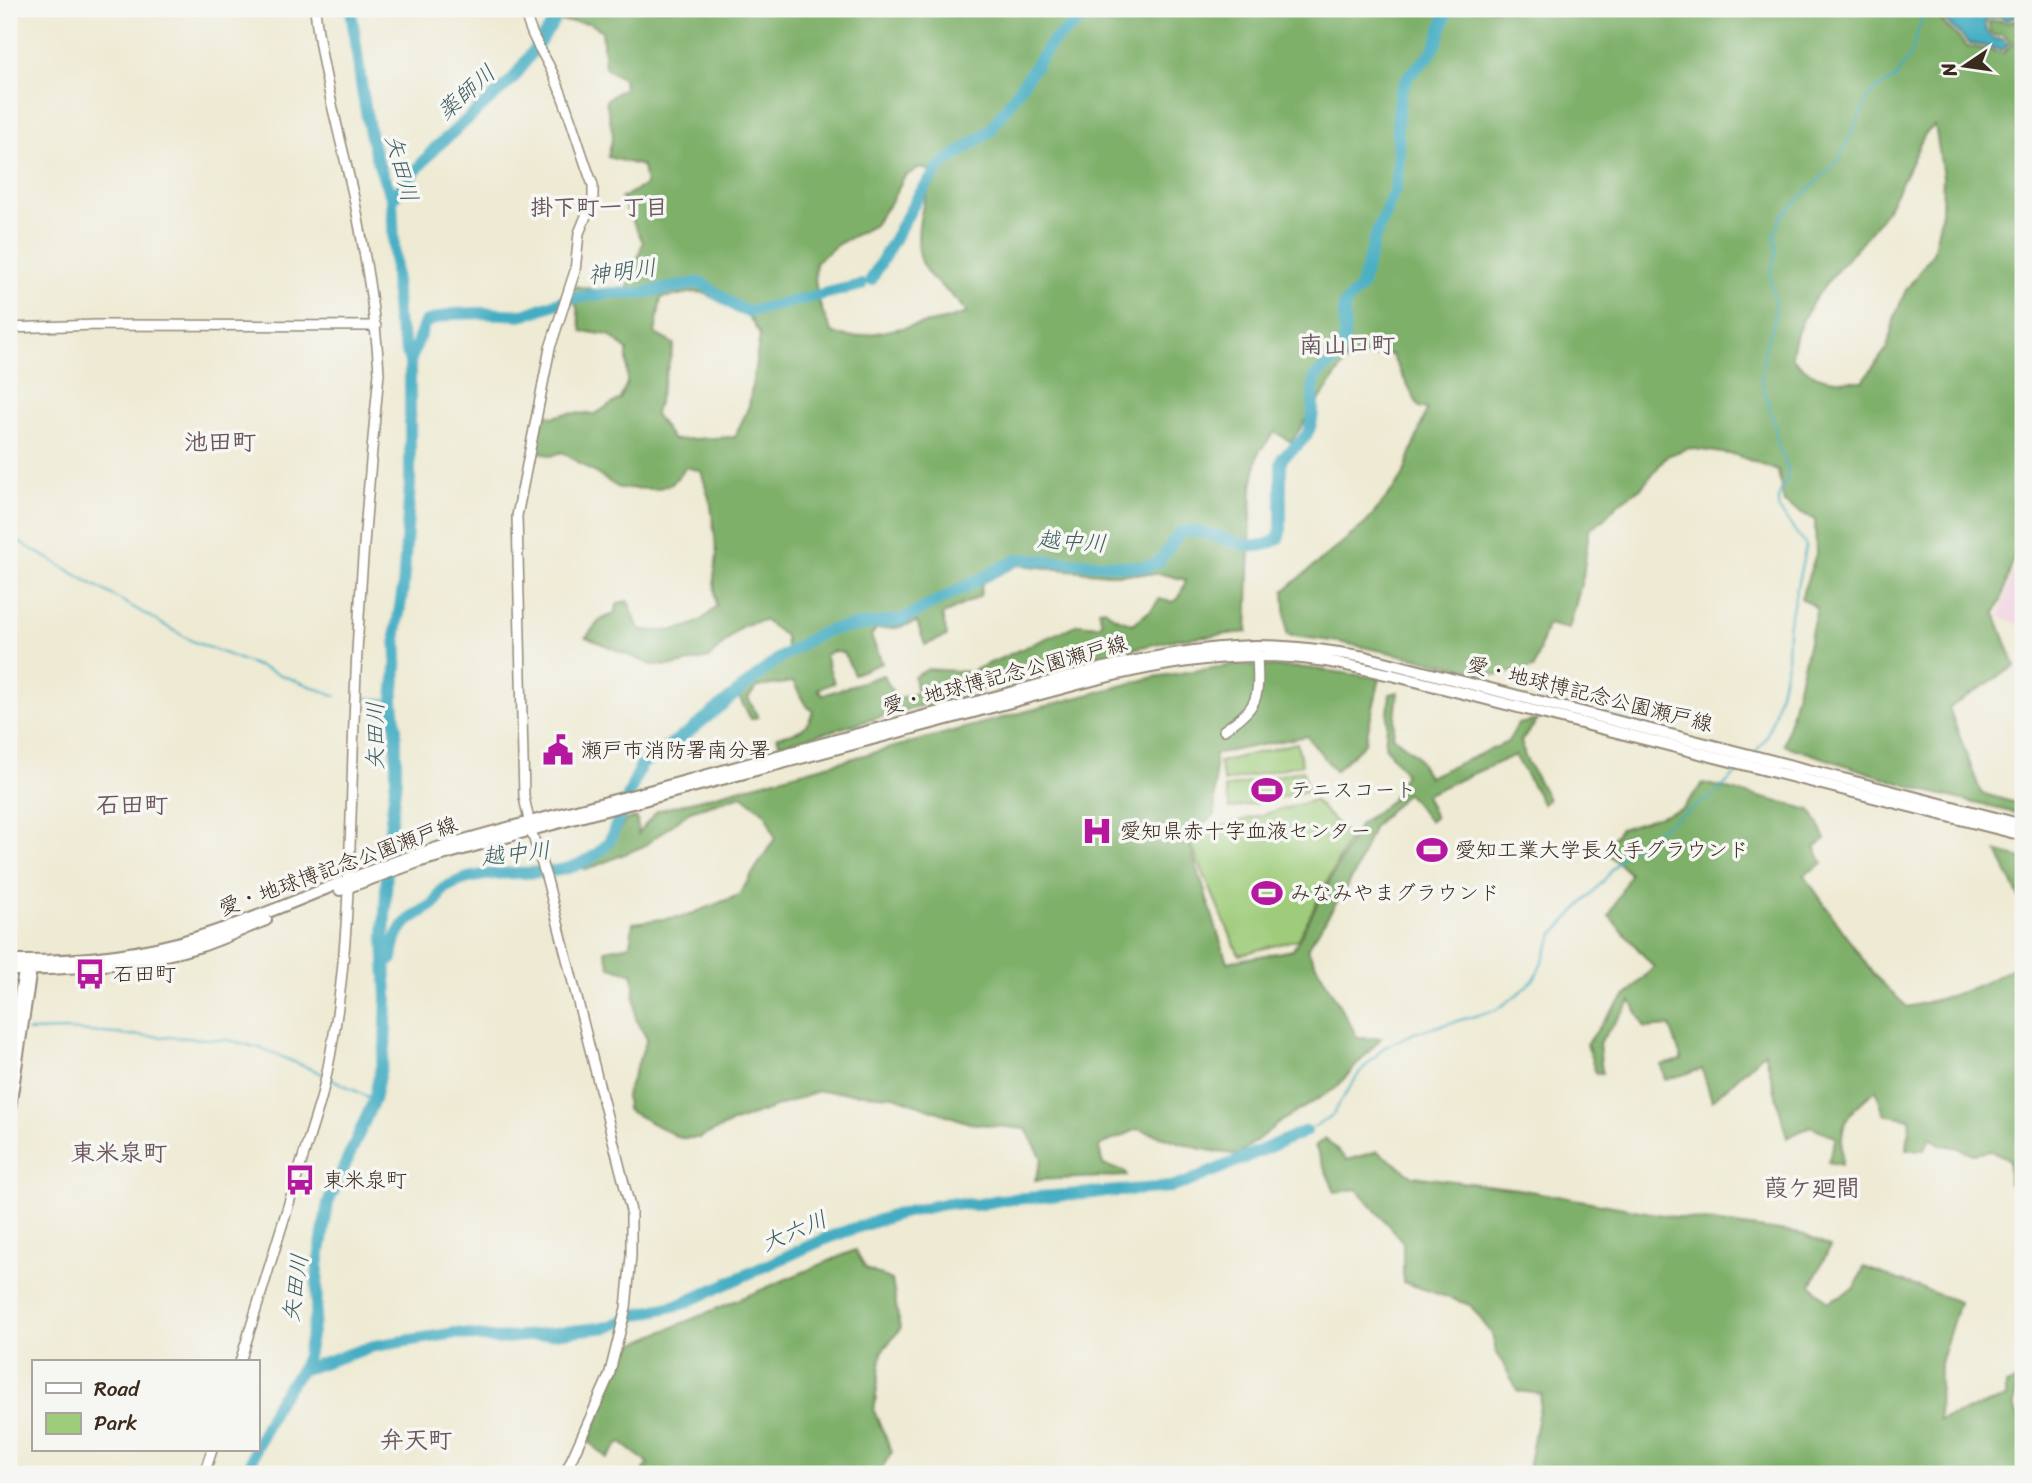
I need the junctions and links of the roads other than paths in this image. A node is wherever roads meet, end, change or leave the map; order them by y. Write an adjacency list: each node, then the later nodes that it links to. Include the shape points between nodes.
1 (315, 9): 3 (street)
2 (525, 9): 11 (street, via 533,38 563,96 593,186 593,199 579,233 575,271 550,348 517,516 523,780)
3 (376, 326): 4 (street); 13 (street, via 379,373 355,695)
4 (9, 328)
5 (1257, 656): 6 (street, via 1255,701 1247,714); 7 (main road, 愛・地球博記念公園瀬戸線, via 1318,660 1392,675); 9 (main road, 愛・地球博記念公園瀬戸線, via 1129,671)
6 (1224, 730)
7 (1649, 736): 8 (main road, 愛・地球博記念公園瀬戸線); 9 (main road, 愛・地球博記念公園瀬戸線, via 1365,657 1256,646 1151,657 1091,671)
8 (1763, 763): 10 (main road, 愛・地球博記念公園瀬戸線); 12 (main road, 愛・地球博記念公園瀬戸線)
9 (645, 797): 11 (main road, 愛・地球博記念公園瀬戸線)
10 (2023, 825)
11 (530, 826): 13 (main road, 愛・地球博記念公園瀬戸線); 22 (street, via 631,1211 624,1312 609,1376)
12 (2023, 835)
13 (350, 882): 15 (main road, 愛・地球博記念公園瀬戸線, via 191,948 150,959 92,967); 19 (street, via 327,1076)
14 (9, 961): 15 (main road, 愛・地球博記念公園瀬戸線)
15 (27, 967): 16 (main road, 愛・地球博記念公園瀬戸線); 17 (main road); 18 (main road)
16 (9, 970)
17 (9, 1059)
18 (9, 1114)
19 (241, 1360)
20 (211, 1452): 21 (street)
21 (204, 1474)
22 (565, 1474)

